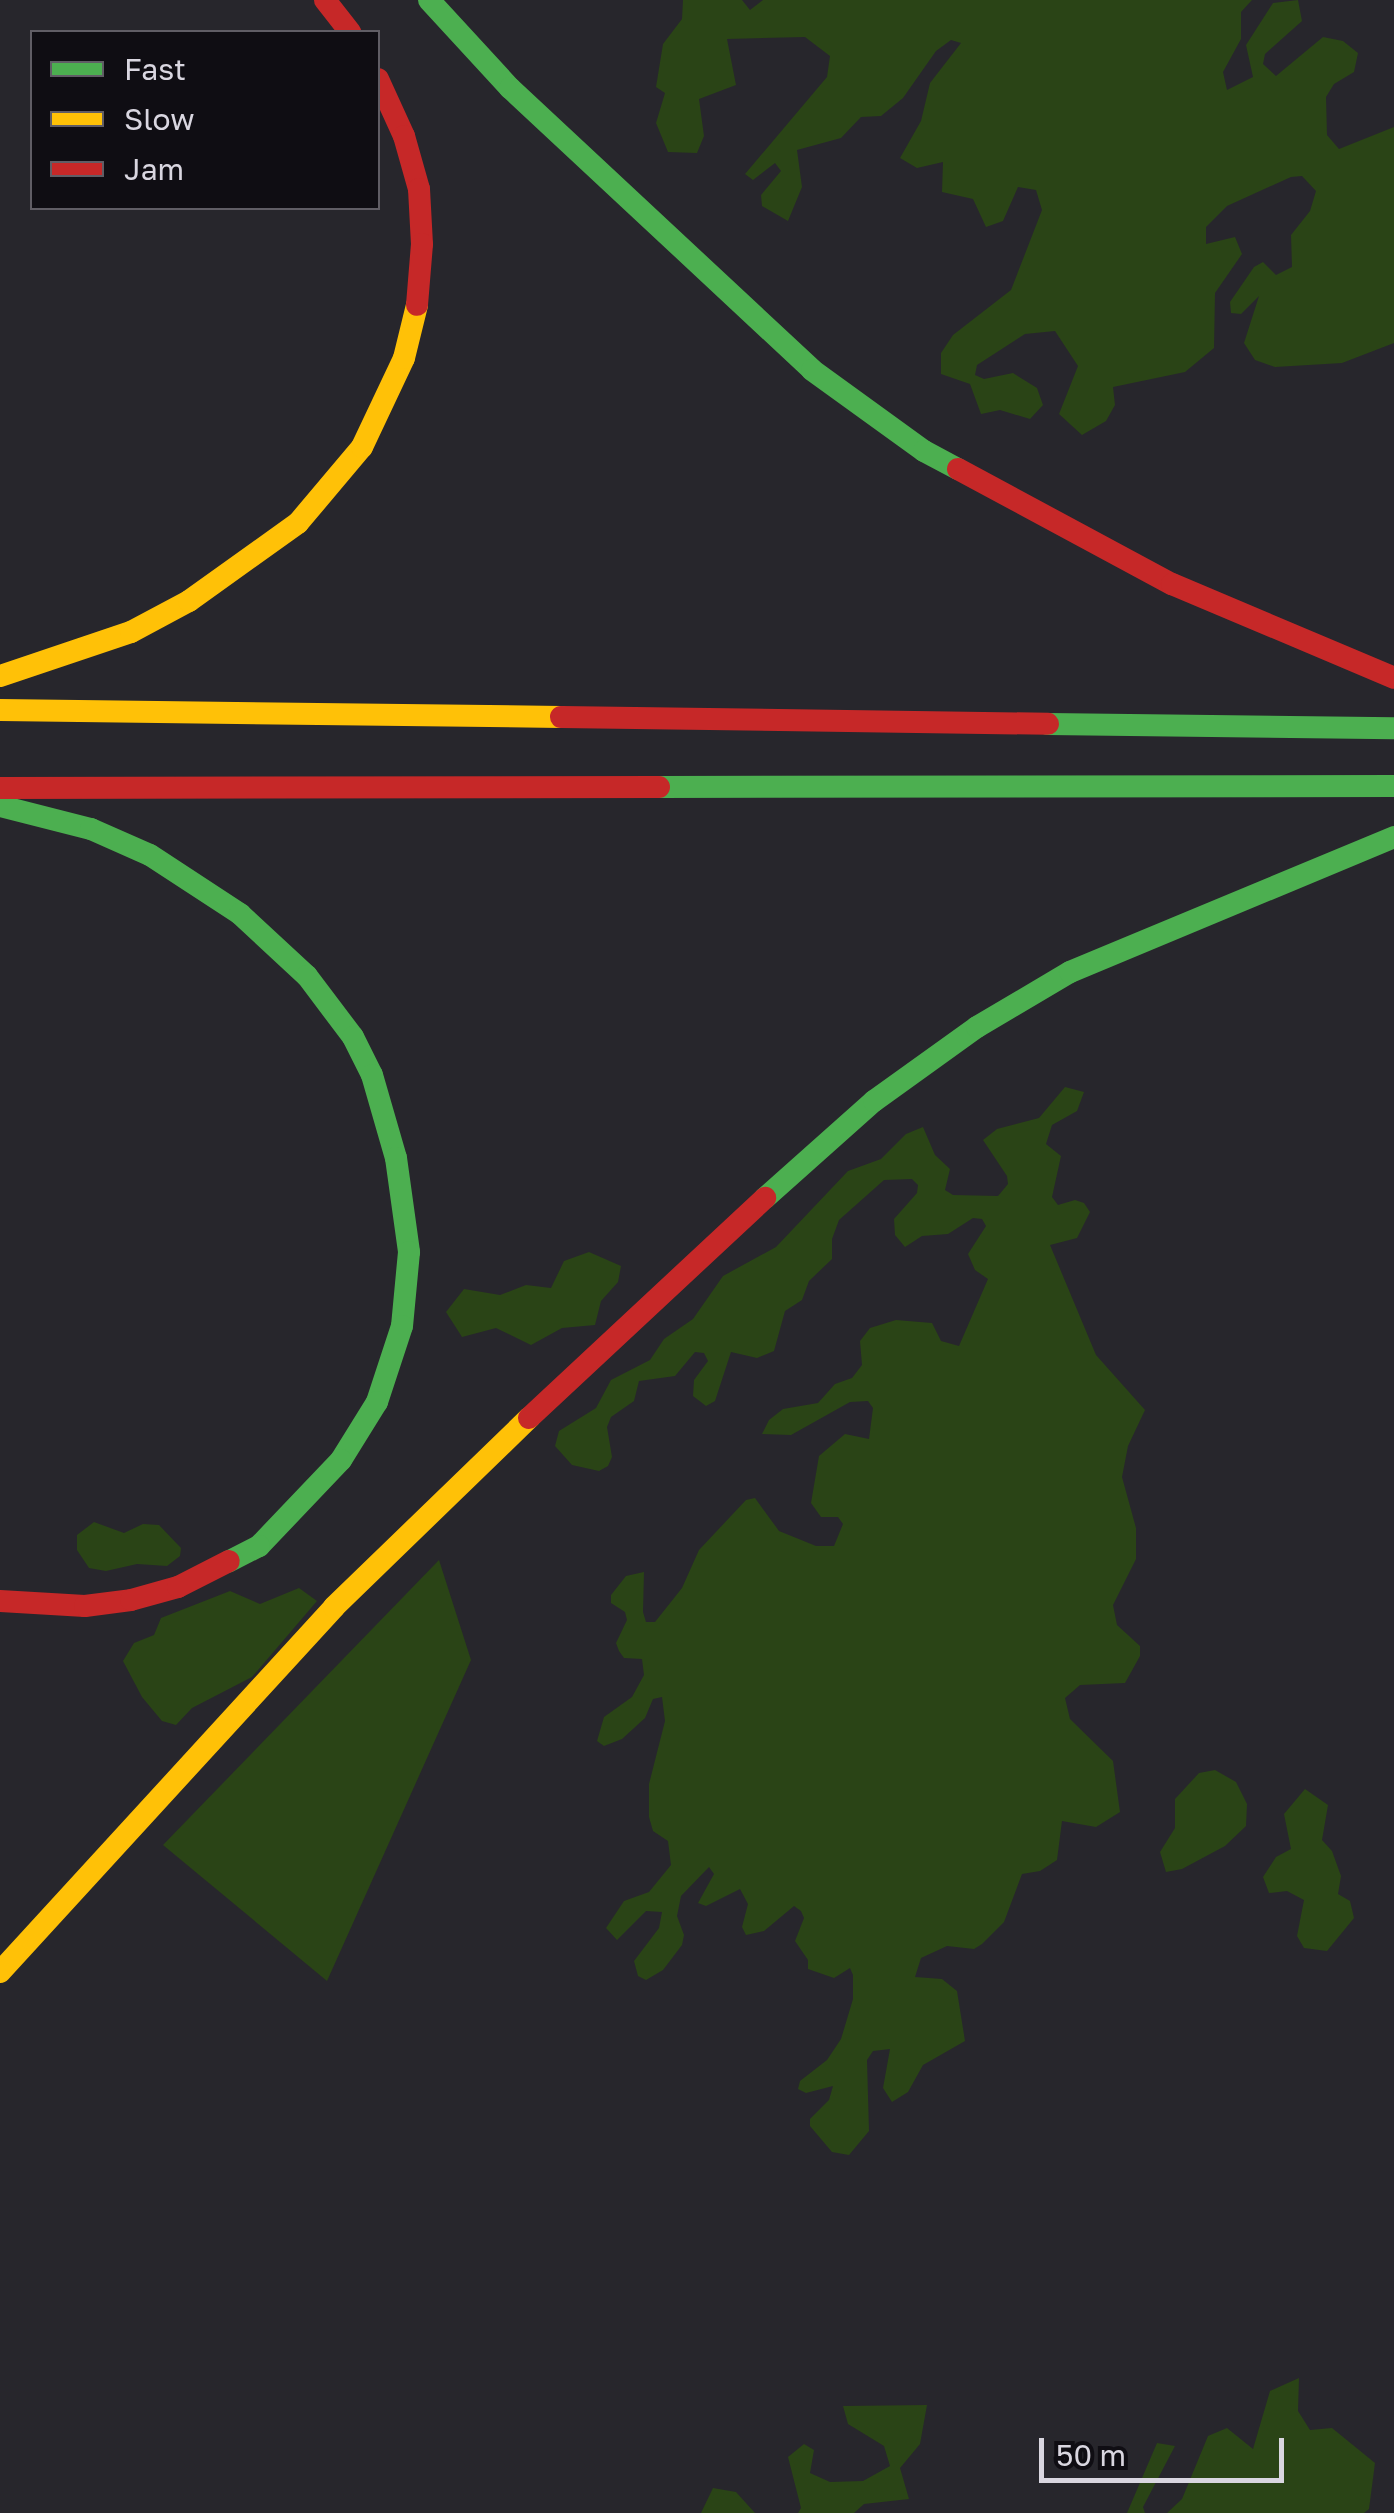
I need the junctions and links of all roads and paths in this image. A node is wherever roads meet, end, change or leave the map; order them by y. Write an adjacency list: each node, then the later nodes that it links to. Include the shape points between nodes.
1 (325, 0): 3 (main road)
2 (429, 0): 6 (main road, via 683,254 812,370 924,451 1172,584)
3 (348, 30)
4 (380, 83): 5 (main road, via 419,189 422,244 404,358 362,448 298,523 188,601 130,632)
5 (0, 676)
6 (1394, 678)
7 (0, 710): 8 (main road)
8 (1394, 728)
9 (1394, 786): 10 (main road)
10 (0, 788)
11 (0, 806): 13 (main road, via 91,829 150,855 240,914 307,976 372,1075 396,1158 410,1252 402,1326 377,1402 342,1460 259,1546 178,1587 131,1600 68,1606)
12 (1394, 837): 14 (main road, via 1070,972 977,1027 874,1101 650,1300 334,1607)
13 (0, 1601)
14 (0, 1972)

